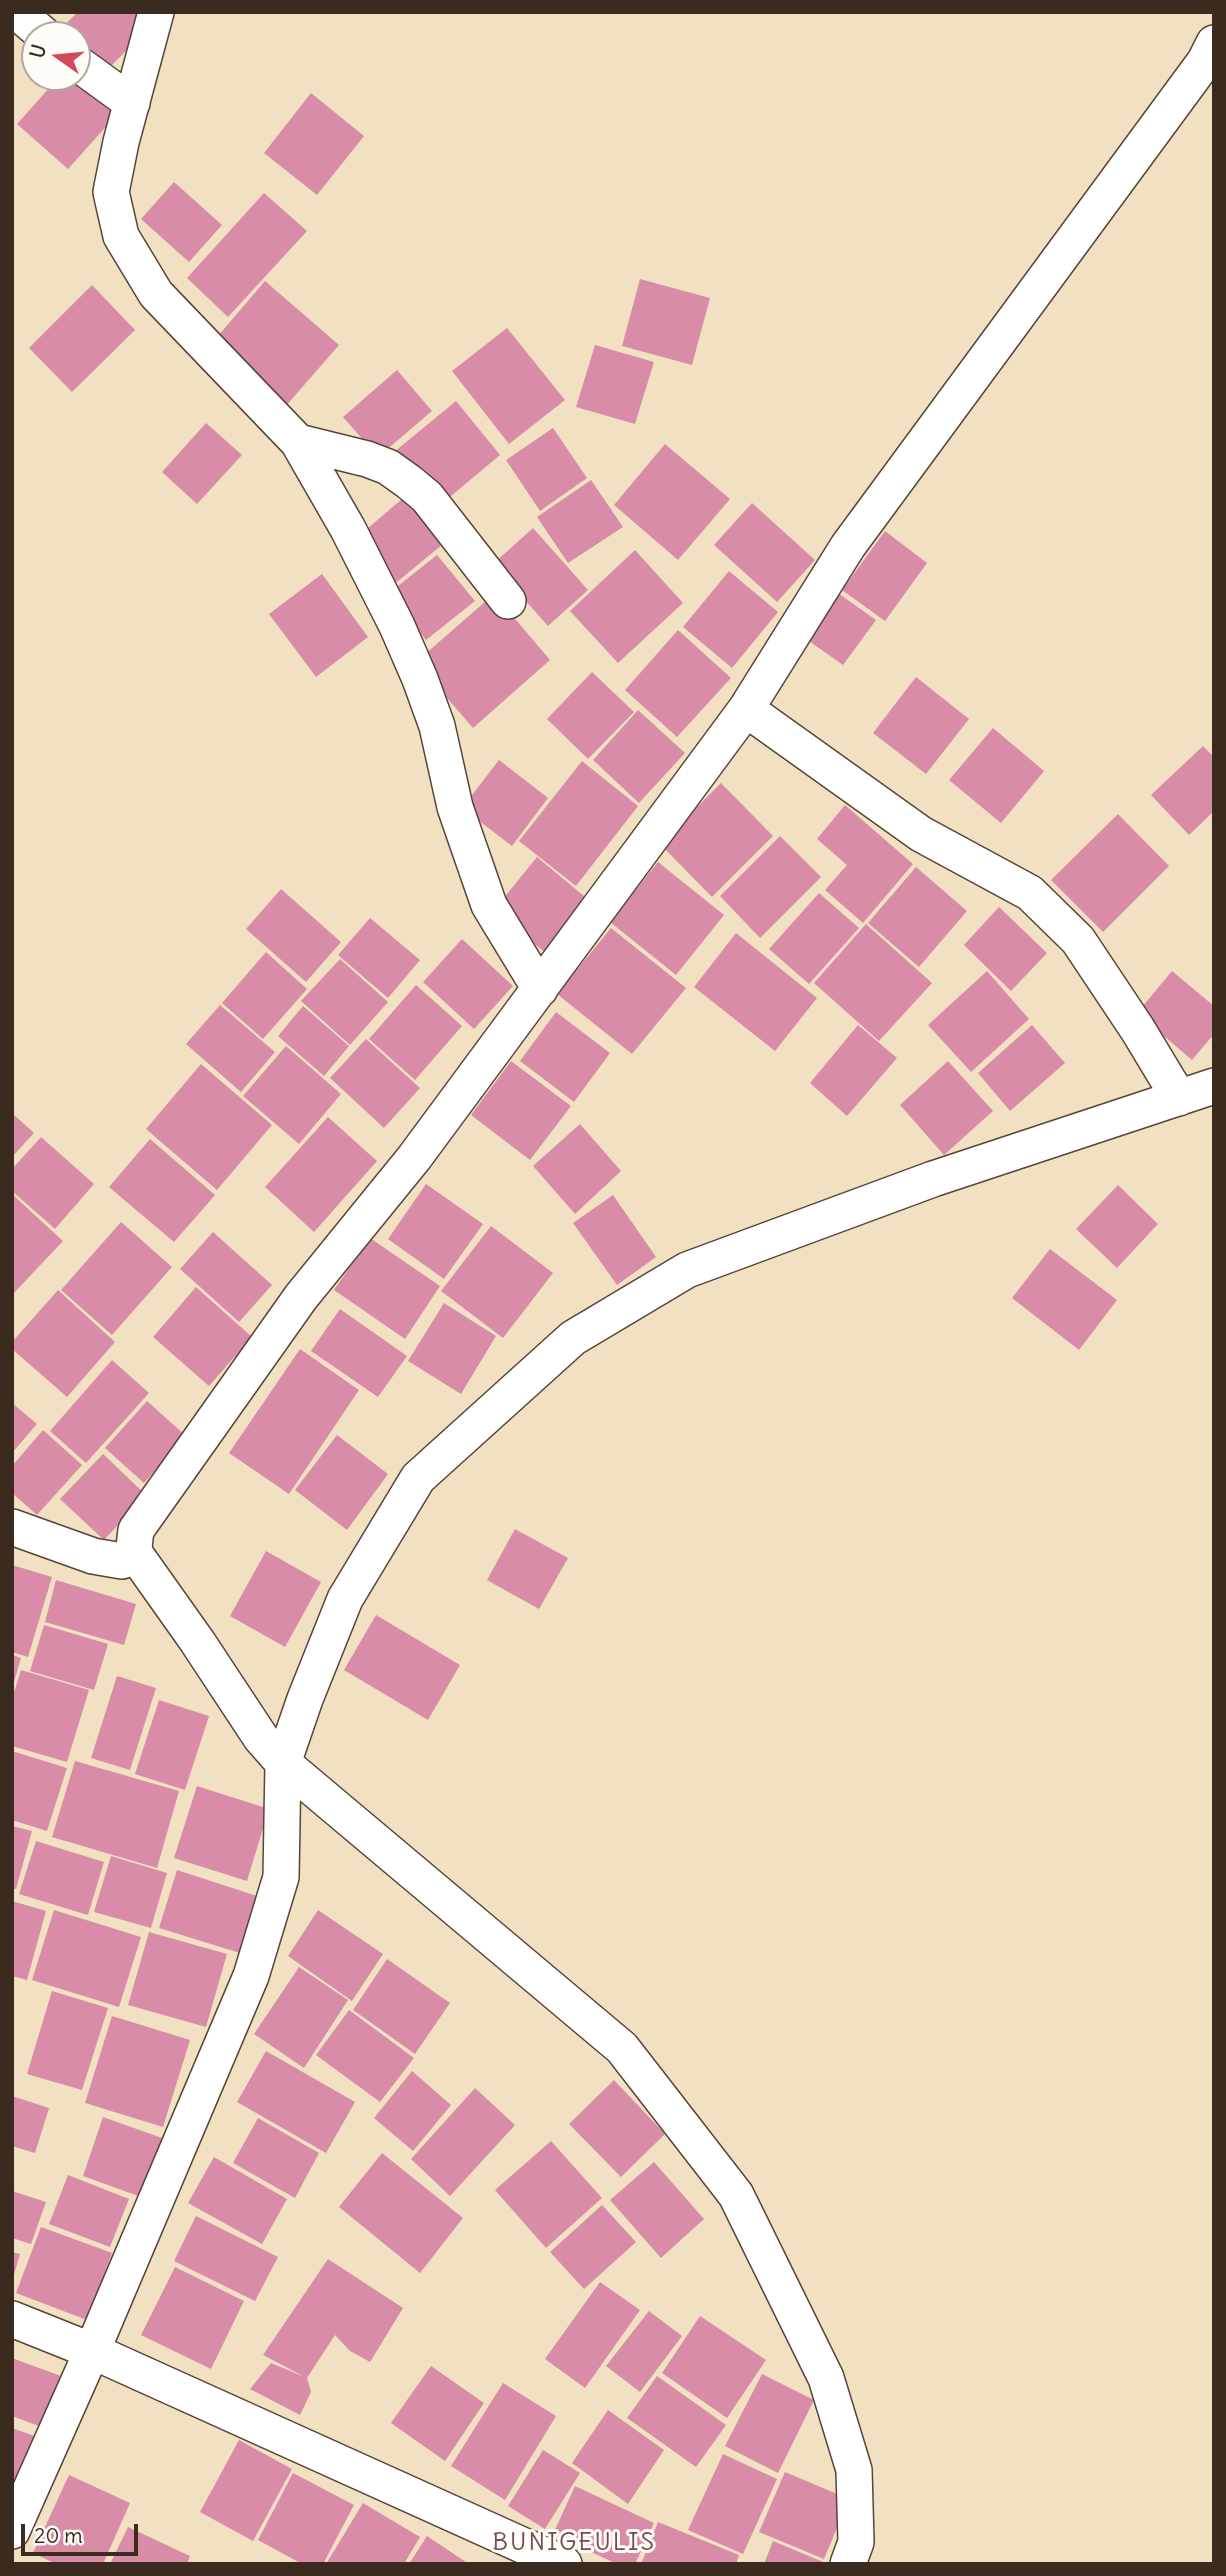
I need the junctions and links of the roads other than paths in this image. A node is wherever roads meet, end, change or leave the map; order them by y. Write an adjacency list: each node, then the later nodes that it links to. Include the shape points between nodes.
1 (156, 12): 4 (street)
2 (1214, 43): 7 (street, via 848,546)
3 (91, 73): 4 (street)
4 (132, 103): 5 (street, via 111,192 121,236 156,294)
5 (298, 442): 6 (street, via 367,459 409,482 427,496); 8 (street, via 397,626 437,726 455,807 489,905)
6 (508, 601)
7 (746, 709): 8 (street); 10 (street, via 922,834 1030,893 1078,940)
8 (540, 989): 12 (street, via 414,1158 301,1297 197,1442 136,1530)
9 (1214, 1086): 10 (street)
10 (1179, 1098): 13 (street, via 933,1178 687,1270 573,1338 418,1478 345,1599)
11 (12, 1527): 12 (street, via 93,1556 122,1561)
12 (136, 1555): 13 (street, via 261,1738)
13 (283, 1763): 15 (street, via 281,1877 272,1913 251,1976); 18 (street, via 622,2048 736,2195 826,2378 854,2470 856,2542)
14 (12, 2319): 15 (street)
15 (92, 2351): 16 (street); 17 (street)
16 (12, 2531)
17 (564, 2564)
18 (848, 2564)

